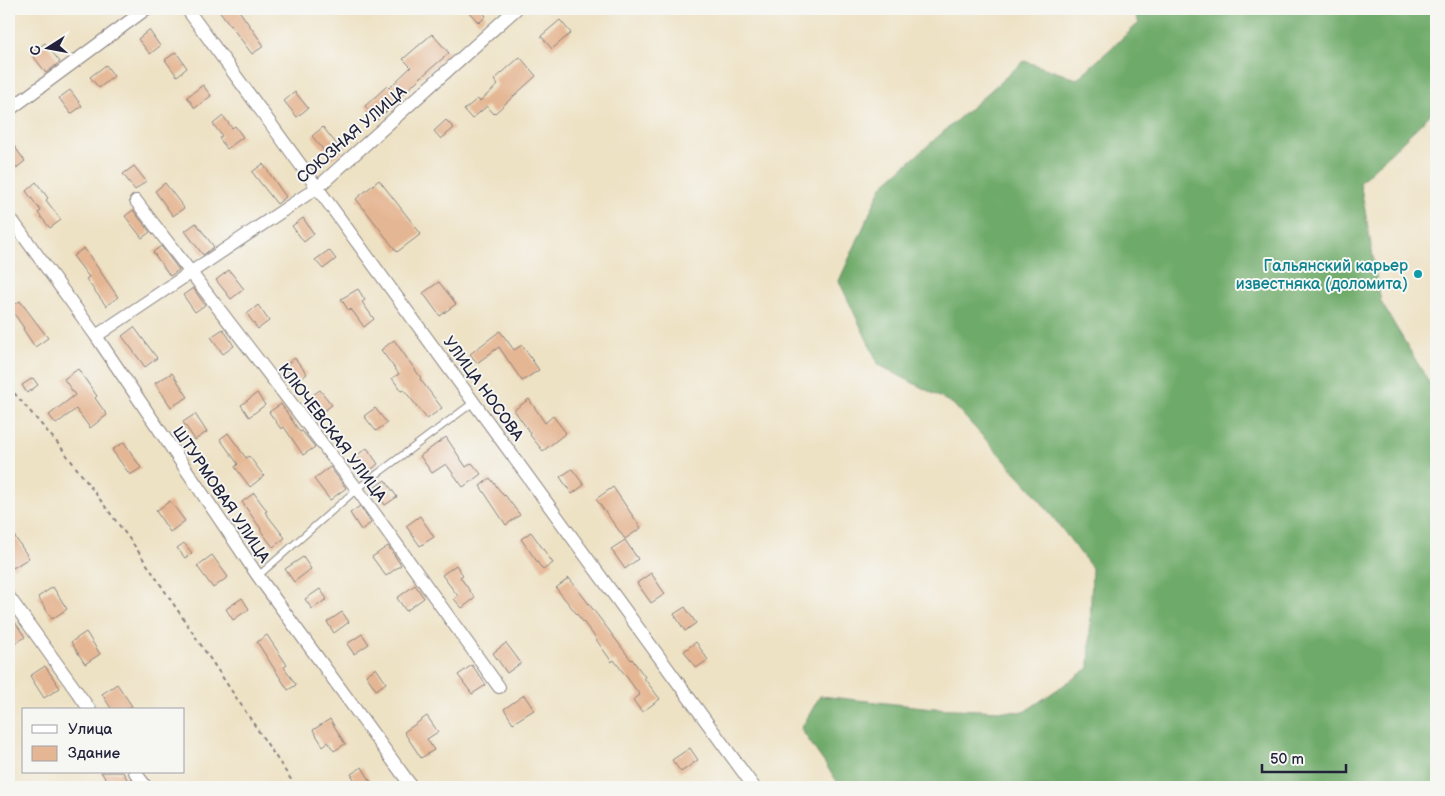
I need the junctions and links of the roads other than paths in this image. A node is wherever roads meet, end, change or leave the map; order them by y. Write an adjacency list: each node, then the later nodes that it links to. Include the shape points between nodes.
1 (146, 9): 4 (street)
2 (187, 9): 5 (street, УЛИЦА НОСОВА)
3 (516, 9): 5 (street, СОЮЗНАЯ УЛИЦА)
4 (9, 110)
5 (318, 188): 8 (street, СОЮЗНАЯ УЛИЦА); 10 (street, УЛИЦА НОСОВА)
6 (136, 201): 8 (street, КЛЮЧЕВСКАЯ УЛИЦА)
7 (9, 216): 9 (street, ШТУРМОВАЯ УЛИЦА)
8 (192, 272): 9 (street, СОЮЗНАЯ УЛИЦА); 11 (street, КЛЮЧЕВСКАЯ УЛИЦА)
9 (96, 336): 12 (street, ШТУРМОВАЯ УЛИЦА)
10 (474, 402): 11 (lane); 19 (street, УЛИЦА НОСОВА)
11 (357, 489): 12 (lane); 14 (street, КЛЮЧЕВСКАЯ УЛИЦА)
12 (258, 576): 18 (street, ШТУРМОВАЯ УЛИЦА)
13 (9, 597): 15 (street)
14 (499, 687)
15 (89, 708)
16 (136, 774): 17 (street)
17 (146, 787)
18 (412, 787)
19 (754, 787)

